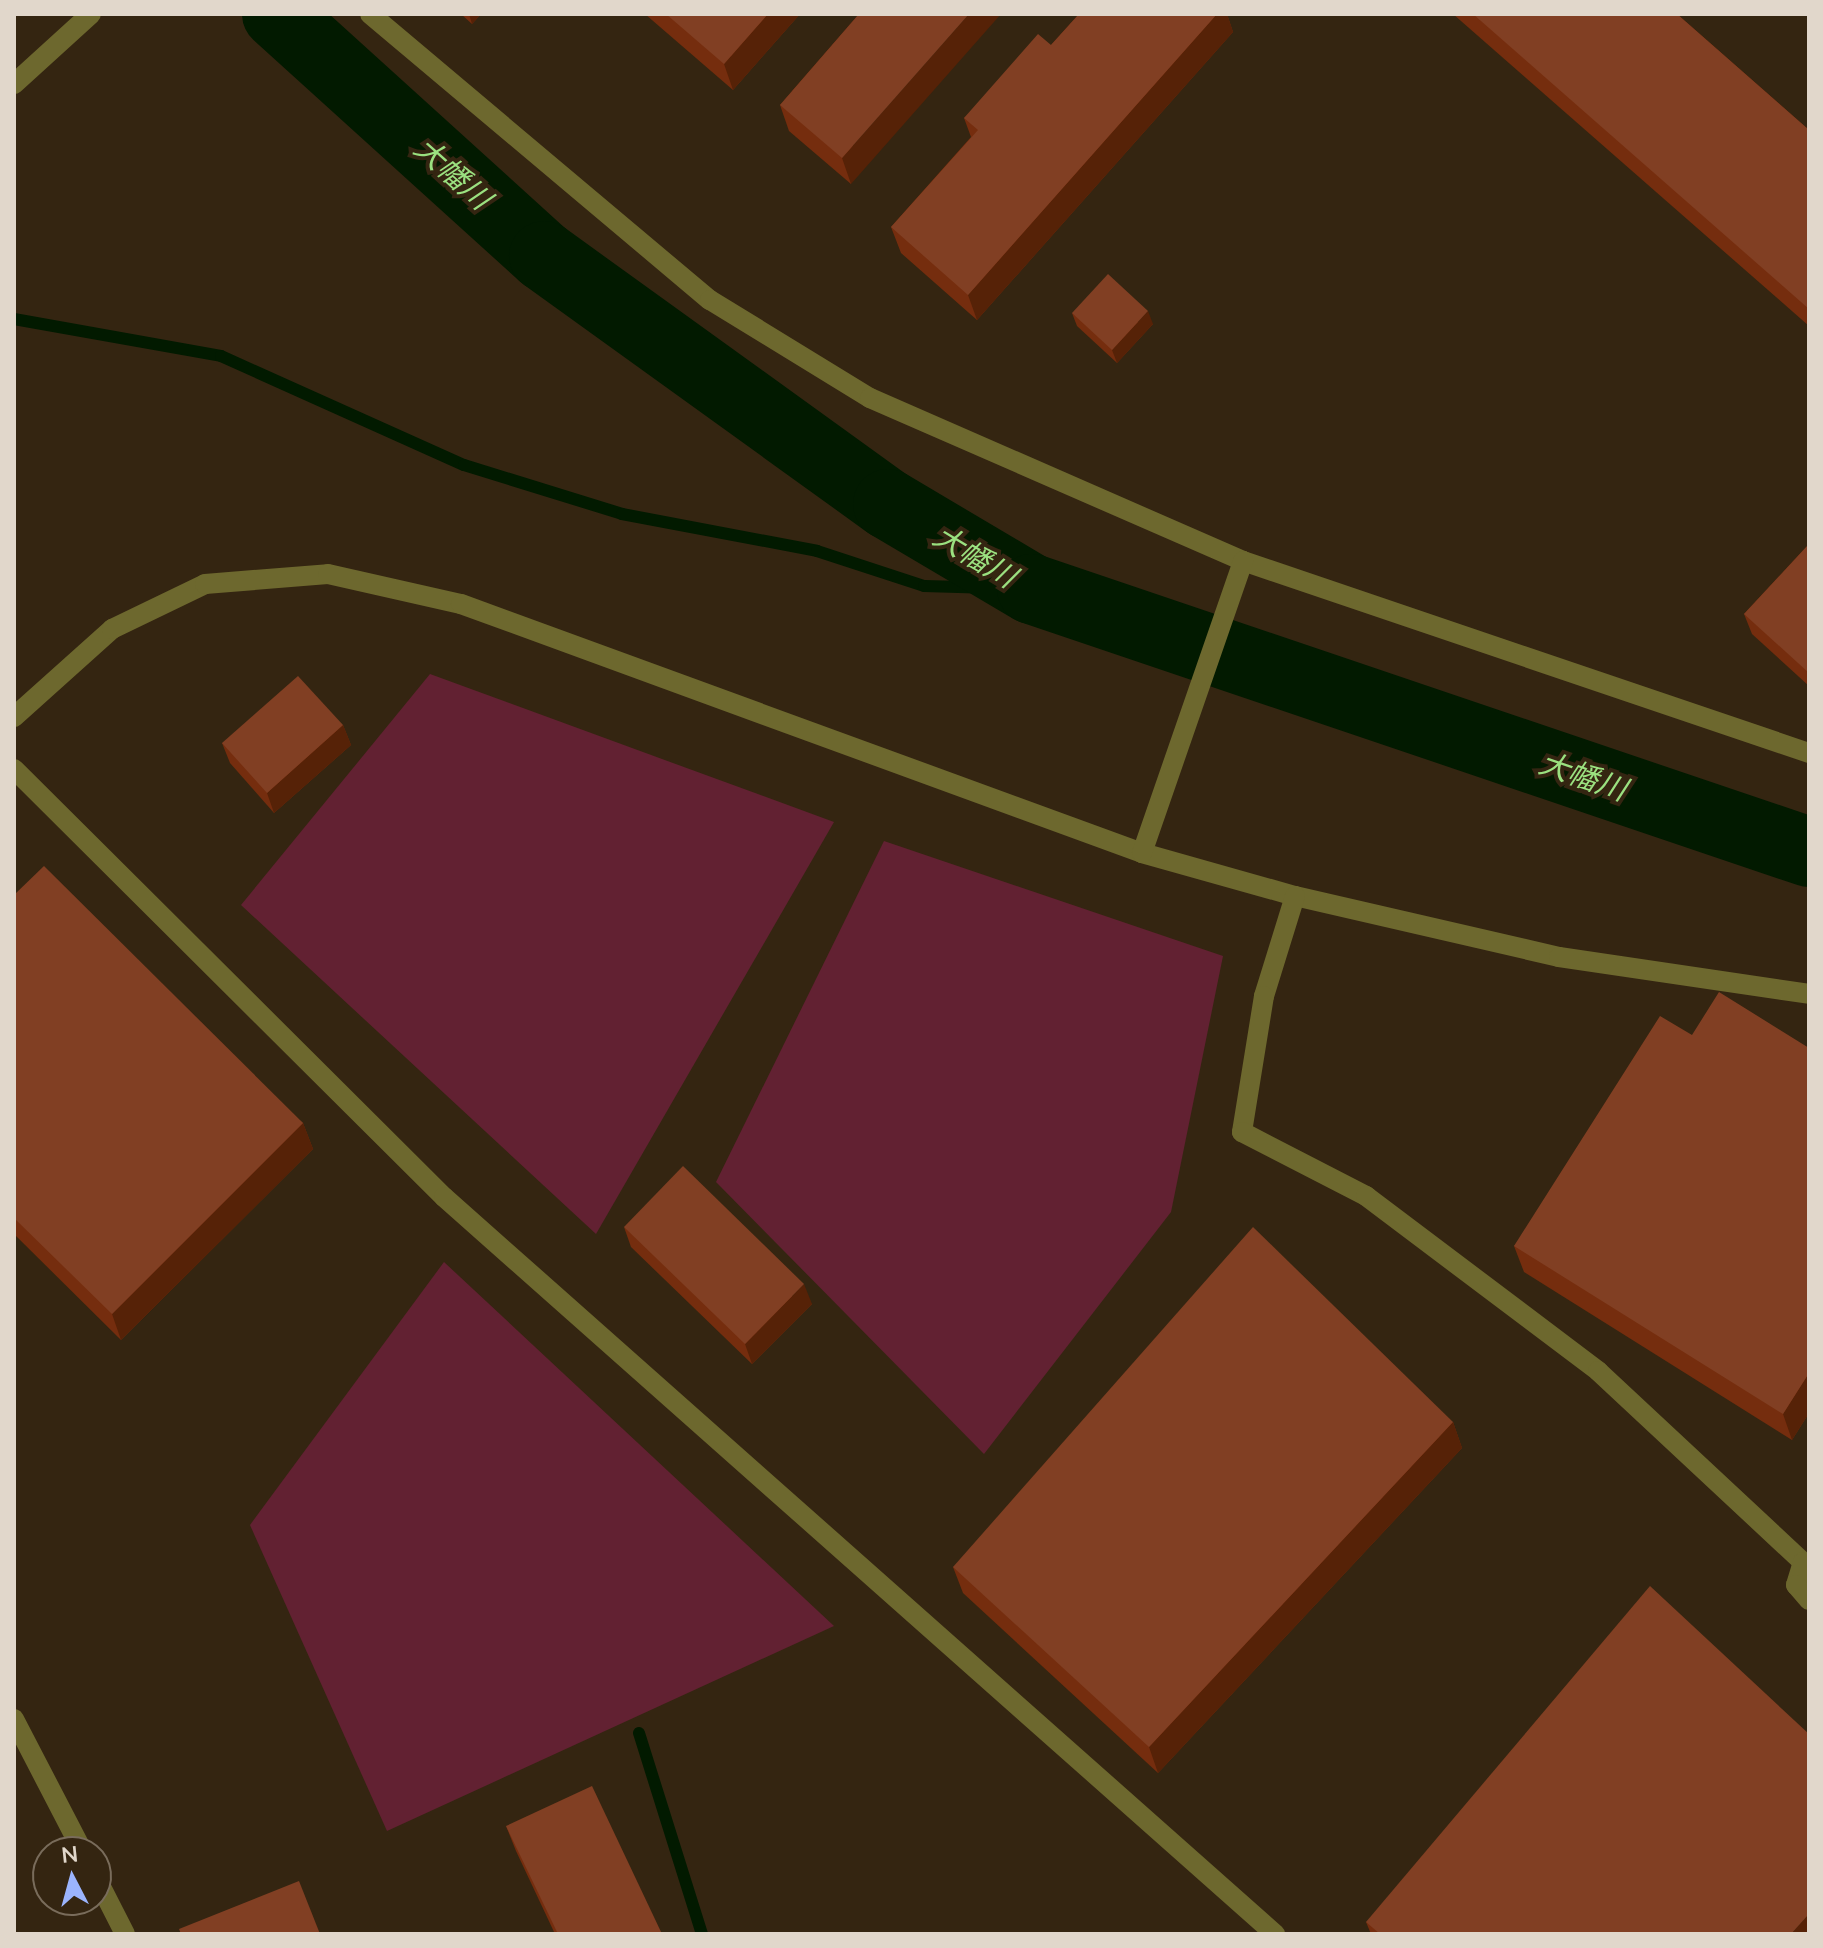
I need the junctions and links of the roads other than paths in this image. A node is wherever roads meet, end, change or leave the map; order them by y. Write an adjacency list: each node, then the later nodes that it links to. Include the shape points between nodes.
1 (91, 14): 3 (street)
2 (370, 14): 4 (street, via 710,300 870,398)
3 (14, 84)
4 (1243, 561): 6 (street); 8 (street)
5 (14, 717): 8 (street, via 112,629 205,584 328,574 461,604)
6 (1809, 753)
7 (14, 769): 16 (street, via 444,1197)
8 (1142, 853): 9 (street)
9 (1295, 896): 10 (street, via 1559,957); 11 (street, via 1264,996 1242,1132 1366,1196 1598,1371 1803,1562 1796,1585)
10 (1809, 994)
11 (1809, 1600)
12 (14, 1719): 13 (street)
13 (75, 1836)
14 (112, 1908): 15 (street)
15 (125, 1934)
16 (1275, 1934)

